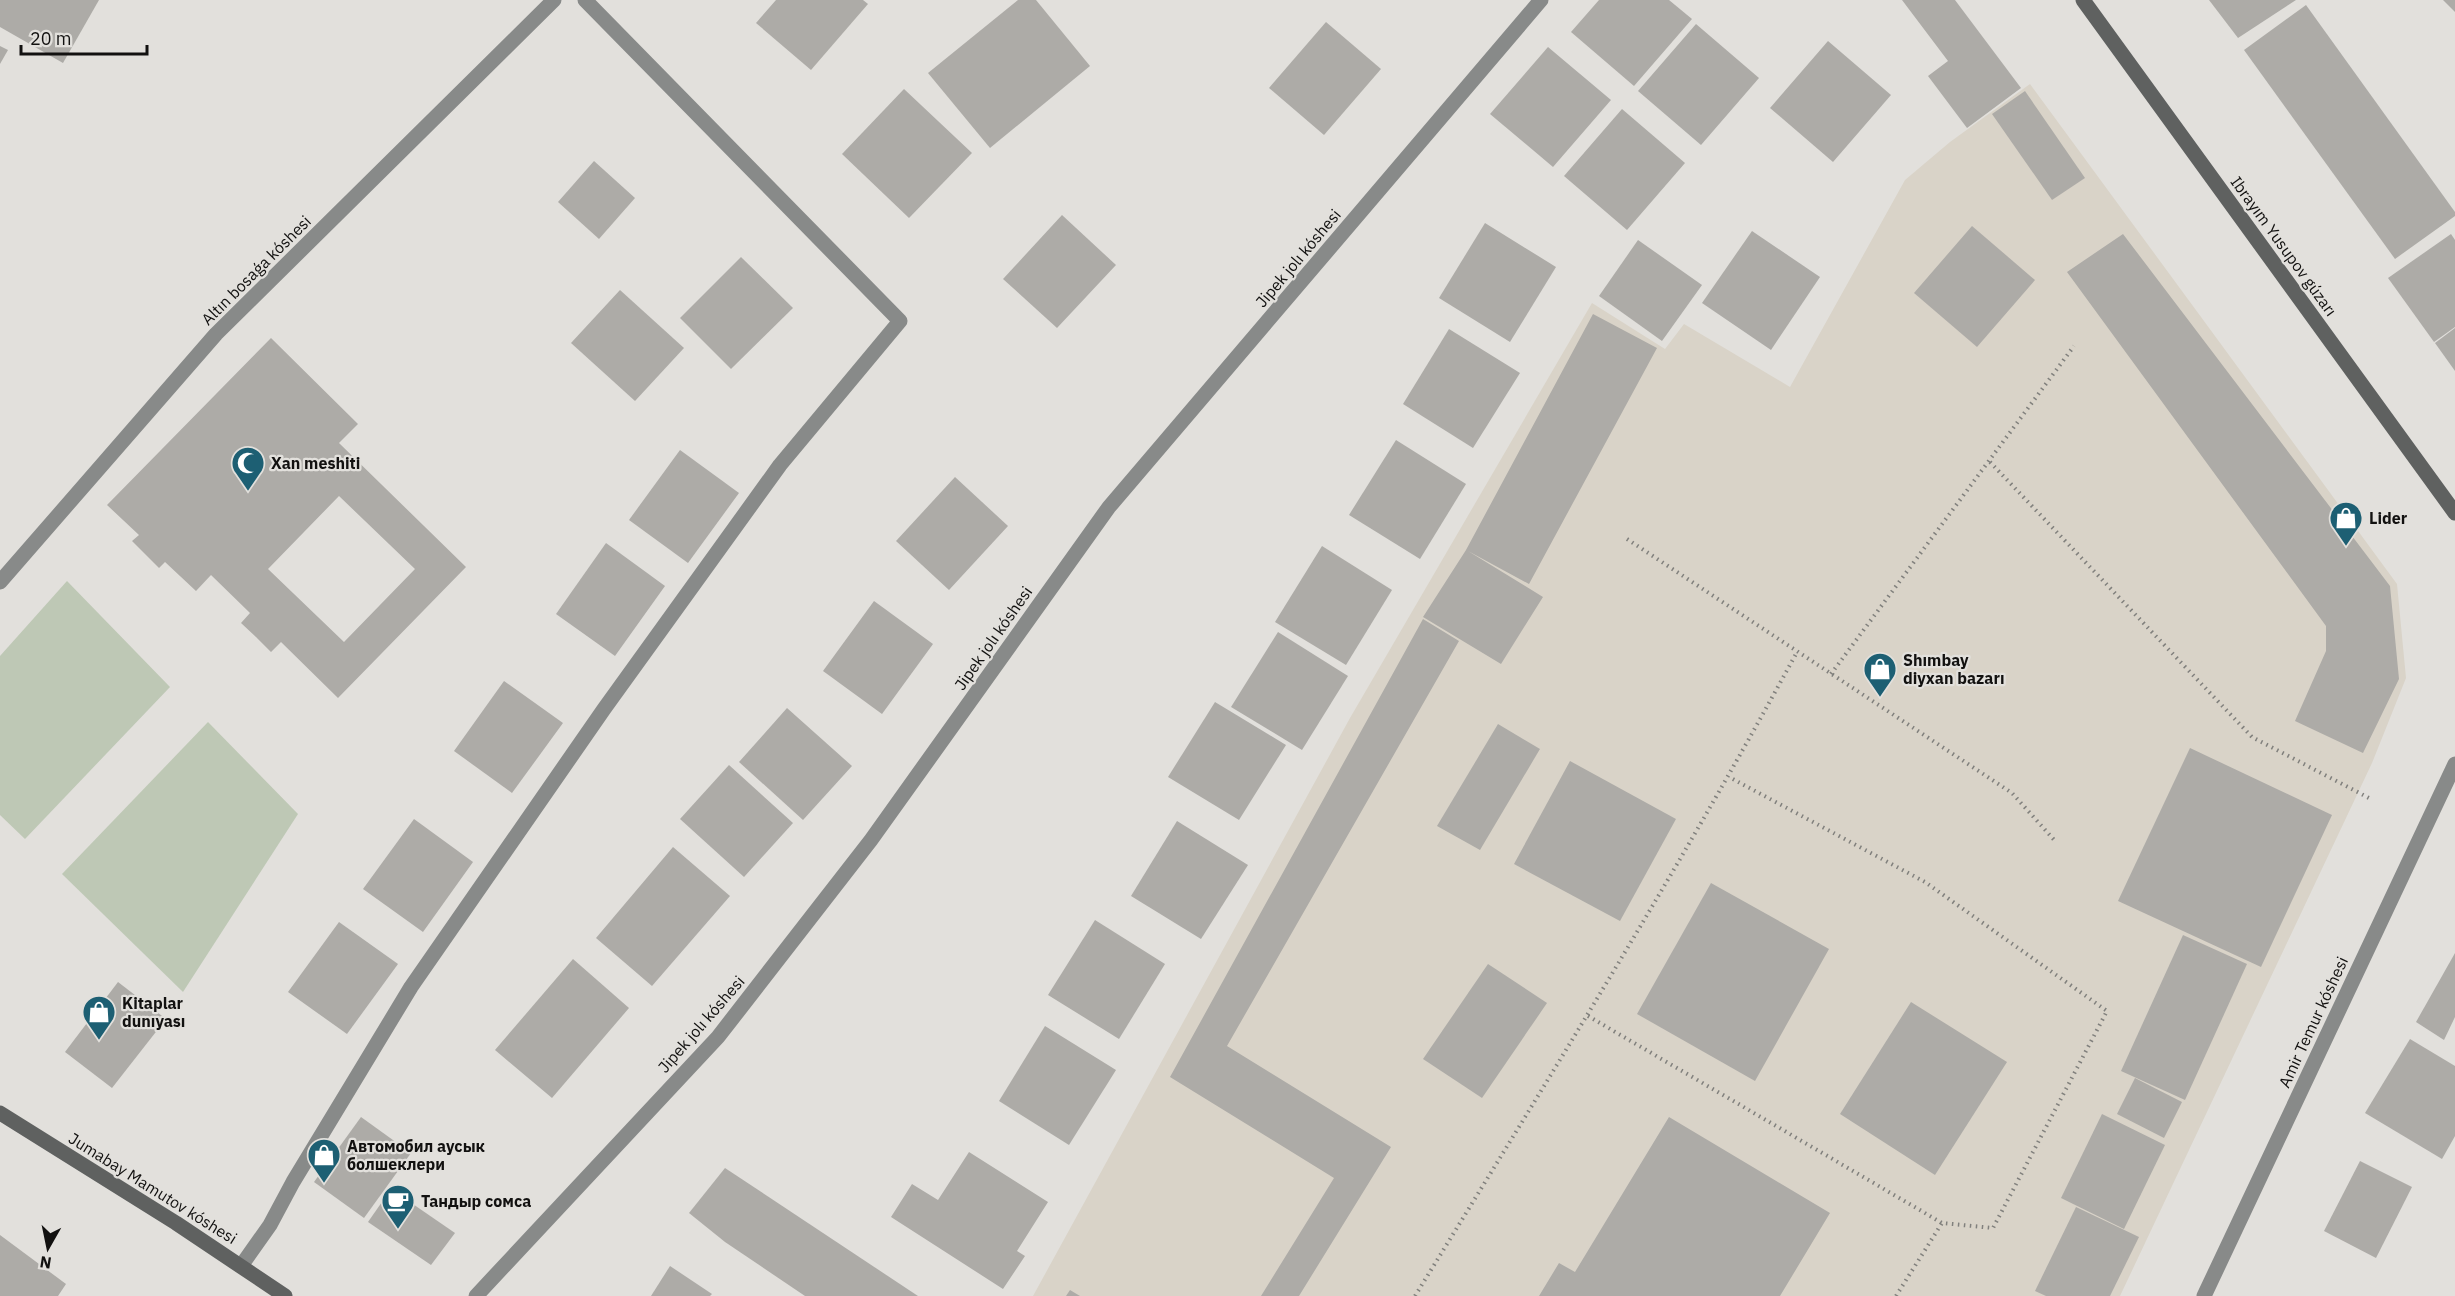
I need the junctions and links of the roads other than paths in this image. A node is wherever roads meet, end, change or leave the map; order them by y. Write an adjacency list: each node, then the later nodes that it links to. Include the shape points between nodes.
1 (554, 0): 6 (street, Altın bosaǵa kóshesi, via 216,334)
2 (585, 0): 9 (street, via 900,321 780,465 604,709 411,987 270,1225)
3 (1541, 0): 11 (street, Jipek jolı kóshesi, via 1109,507 871,840 718,1037)
4 (2083, 0): 5 (main road, Ibrayım Yusupov gúzarı)
5 (2455, 513)
6 (0, 582)
7 (2455, 764): 12 (street, Amir Temur kóshesi)
8 (0, 1113): 9 (main road, Jumabay Mamutov kóshesi)
9 (241, 1266): 10 (main road, Jumabay Mamutov kóshesi)
10 (285, 1296)
11 (476, 1296)
12 (2204, 1296)

